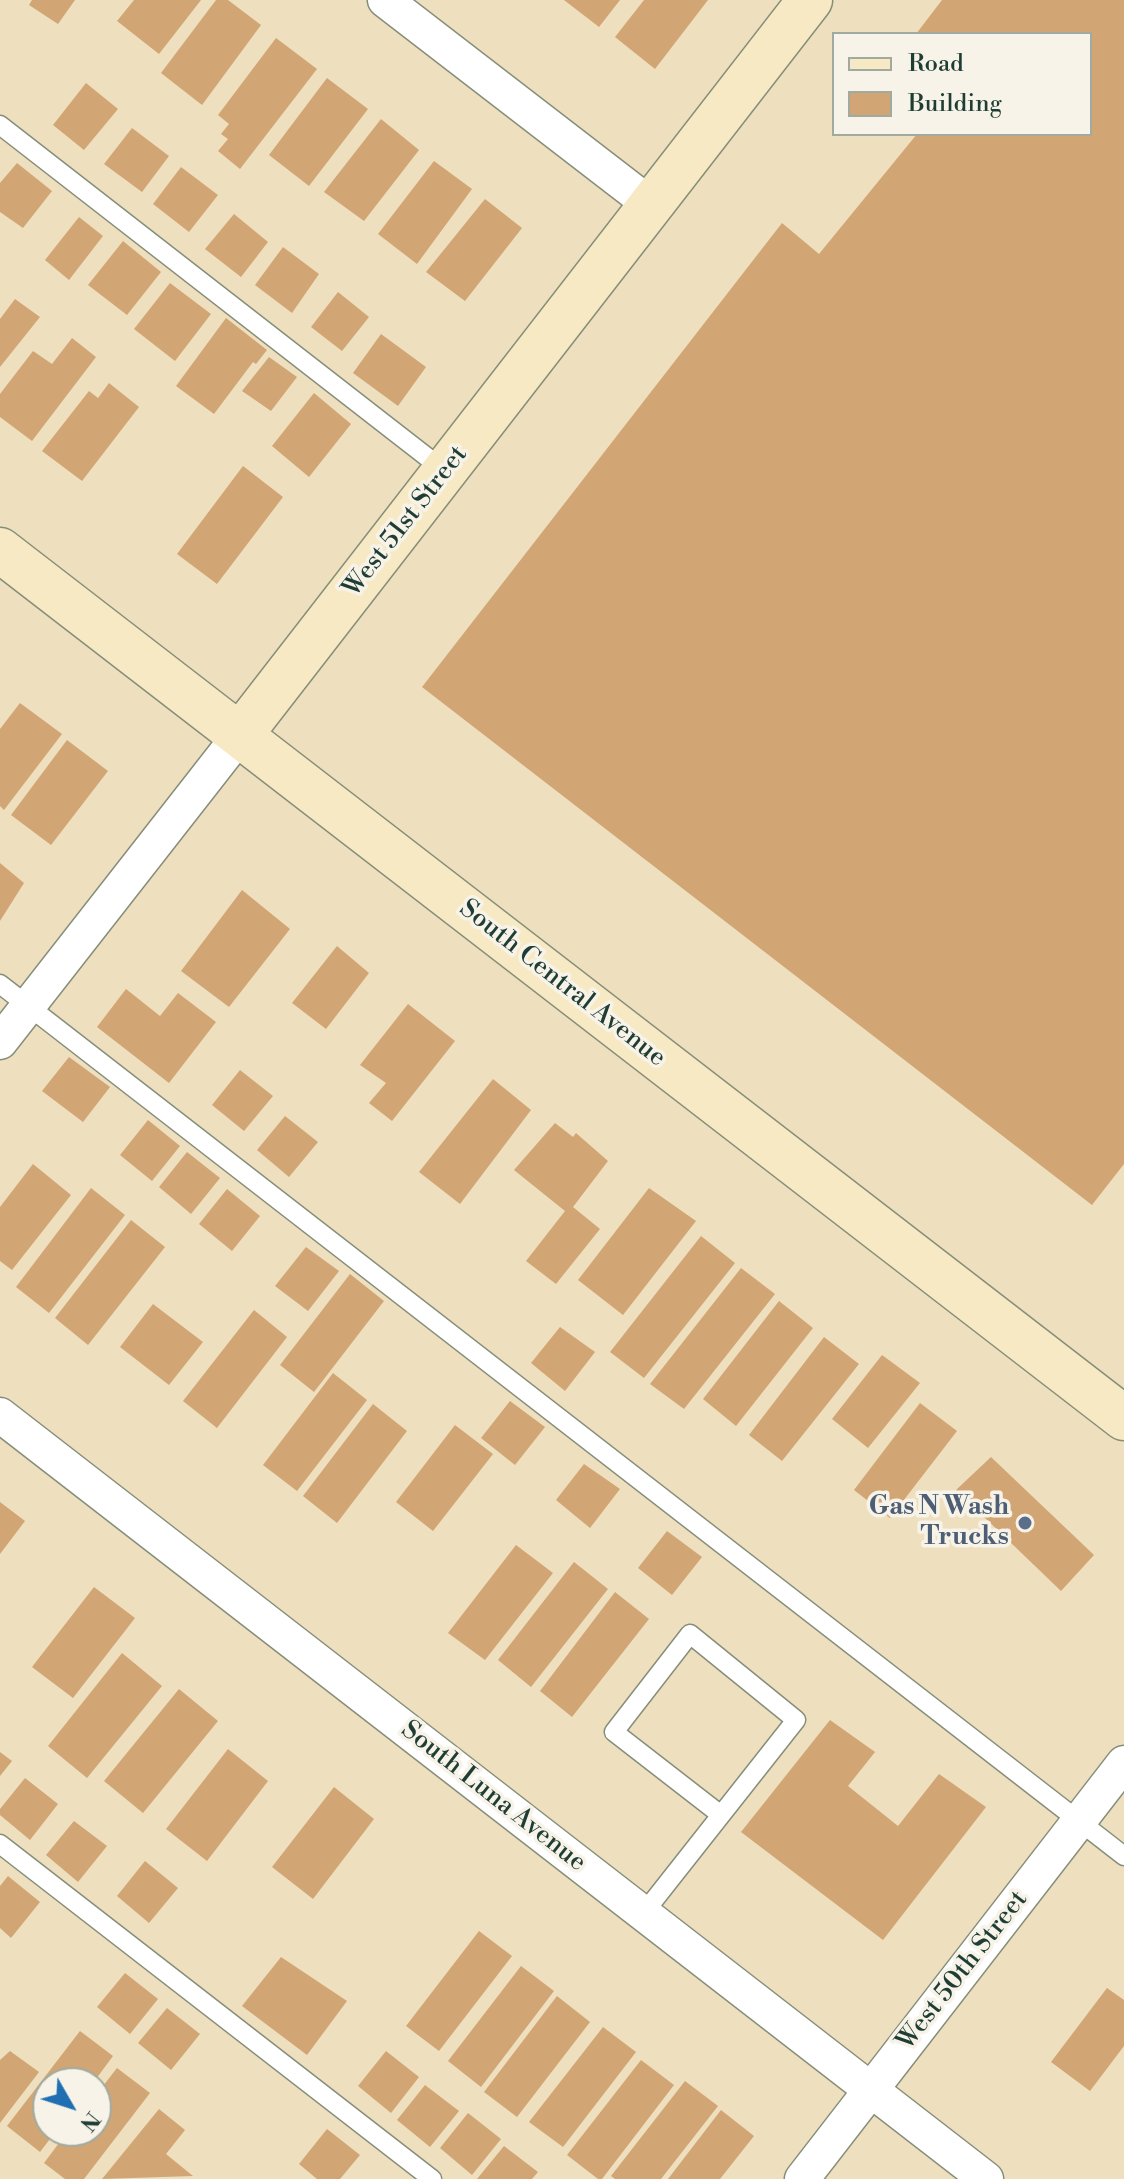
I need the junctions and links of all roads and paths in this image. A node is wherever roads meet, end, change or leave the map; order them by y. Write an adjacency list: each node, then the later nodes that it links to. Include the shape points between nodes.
1 (385, 0): 4 (street)
2 (810, 0): 4 (main road, West 51st Street)
3 (0, 125): 5 (lane)
4 (651, 205): 5 (main road, West 51st Street)
5 (445, 471): 7 (main road, West 51st Street)
6 (0, 550): 7 (main road, South Central Avenue)
7 (240, 735): 9 (street, West 51st Street); 12 (main road, South Central Avenue)
8 (0, 984): 9 (lane)
9 (29, 1006): 10 (street, West 51st Street); 15 (lane)
10 (0, 1042)
11 (0, 1415): 18 (street, South Luna Avenue)
12 (1124, 1418)
13 (1124, 1763): 15 (street, West 50th Street)
14 (721, 1815): 14 (lane, via 796,1720 690,1634 614,1732); 18 (lane)
15 (1079, 1821): 17 (lane); 19 (street, West 50th Street)
16 (0, 1844): 20 (lane)
17 (1124, 1856)
18 (643, 1914): 19 (street, South Luna Avenue)
19 (871, 2090): 21 (street, West 50th Street); 22 (street, South Luna Avenue)
20 (432, 2179)
21 (802, 2179)
22 (986, 2179)

